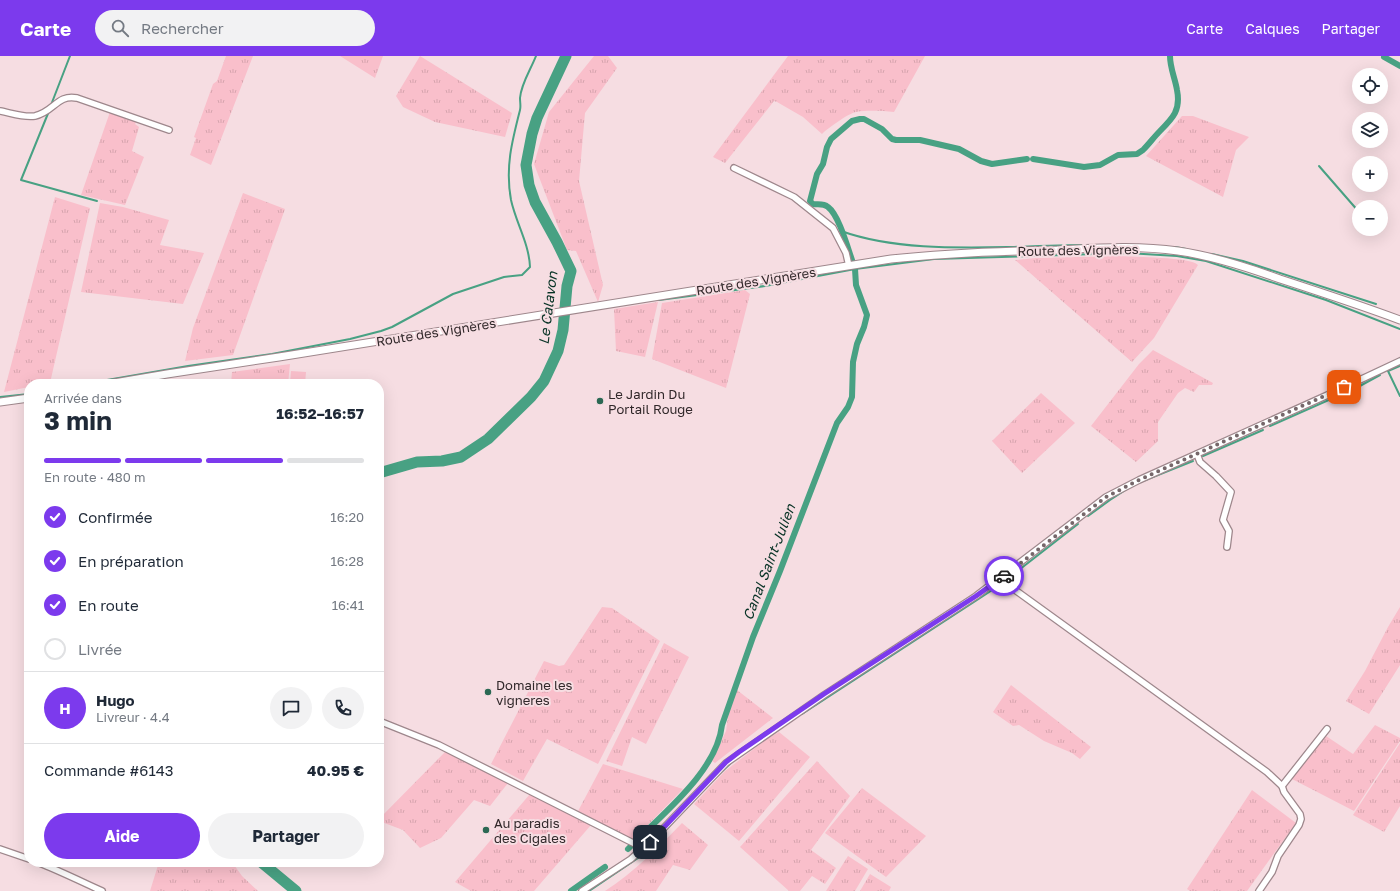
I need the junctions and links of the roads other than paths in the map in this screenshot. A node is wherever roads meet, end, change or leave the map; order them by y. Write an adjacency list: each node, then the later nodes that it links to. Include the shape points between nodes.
1 (0, 111): 2 (street, via 35,116 71,97)
2 (169, 130)
3 (734, 168): 4 (street, via 794,197 833,228)
4 (853, 265): 5 (street, Route des Vignères, via 934,254 1109,248 1178,251 1221,260); 7 (street, Route des Vignères)
5 (1400, 320)
6 (1400, 361): 10 (street)
7 (138, 379)
8 (24, 399): 9 (street)
9 (0, 402)
10 (1197, 454): 11 (street, via 1200,462 1231,492 1223,520 1229,531); 12 (street, via 1106,497)
11 (1227, 547)
12 (1000, 579): 15 (street, via 1267,772); 16 (street, via 730,759)
13 (384, 723): 16 (street, via 439,745)
14 (1327, 729): 15 (street)
15 (1282, 786): 22 (street, via 1301,819)
16 (643, 848): 21 (street)
17 (0, 849): 18 (street)
18 (24, 857)
19 (50, 867): 20 (street)
20 (102, 891)
21 (582, 891)
22 (1259, 891)

